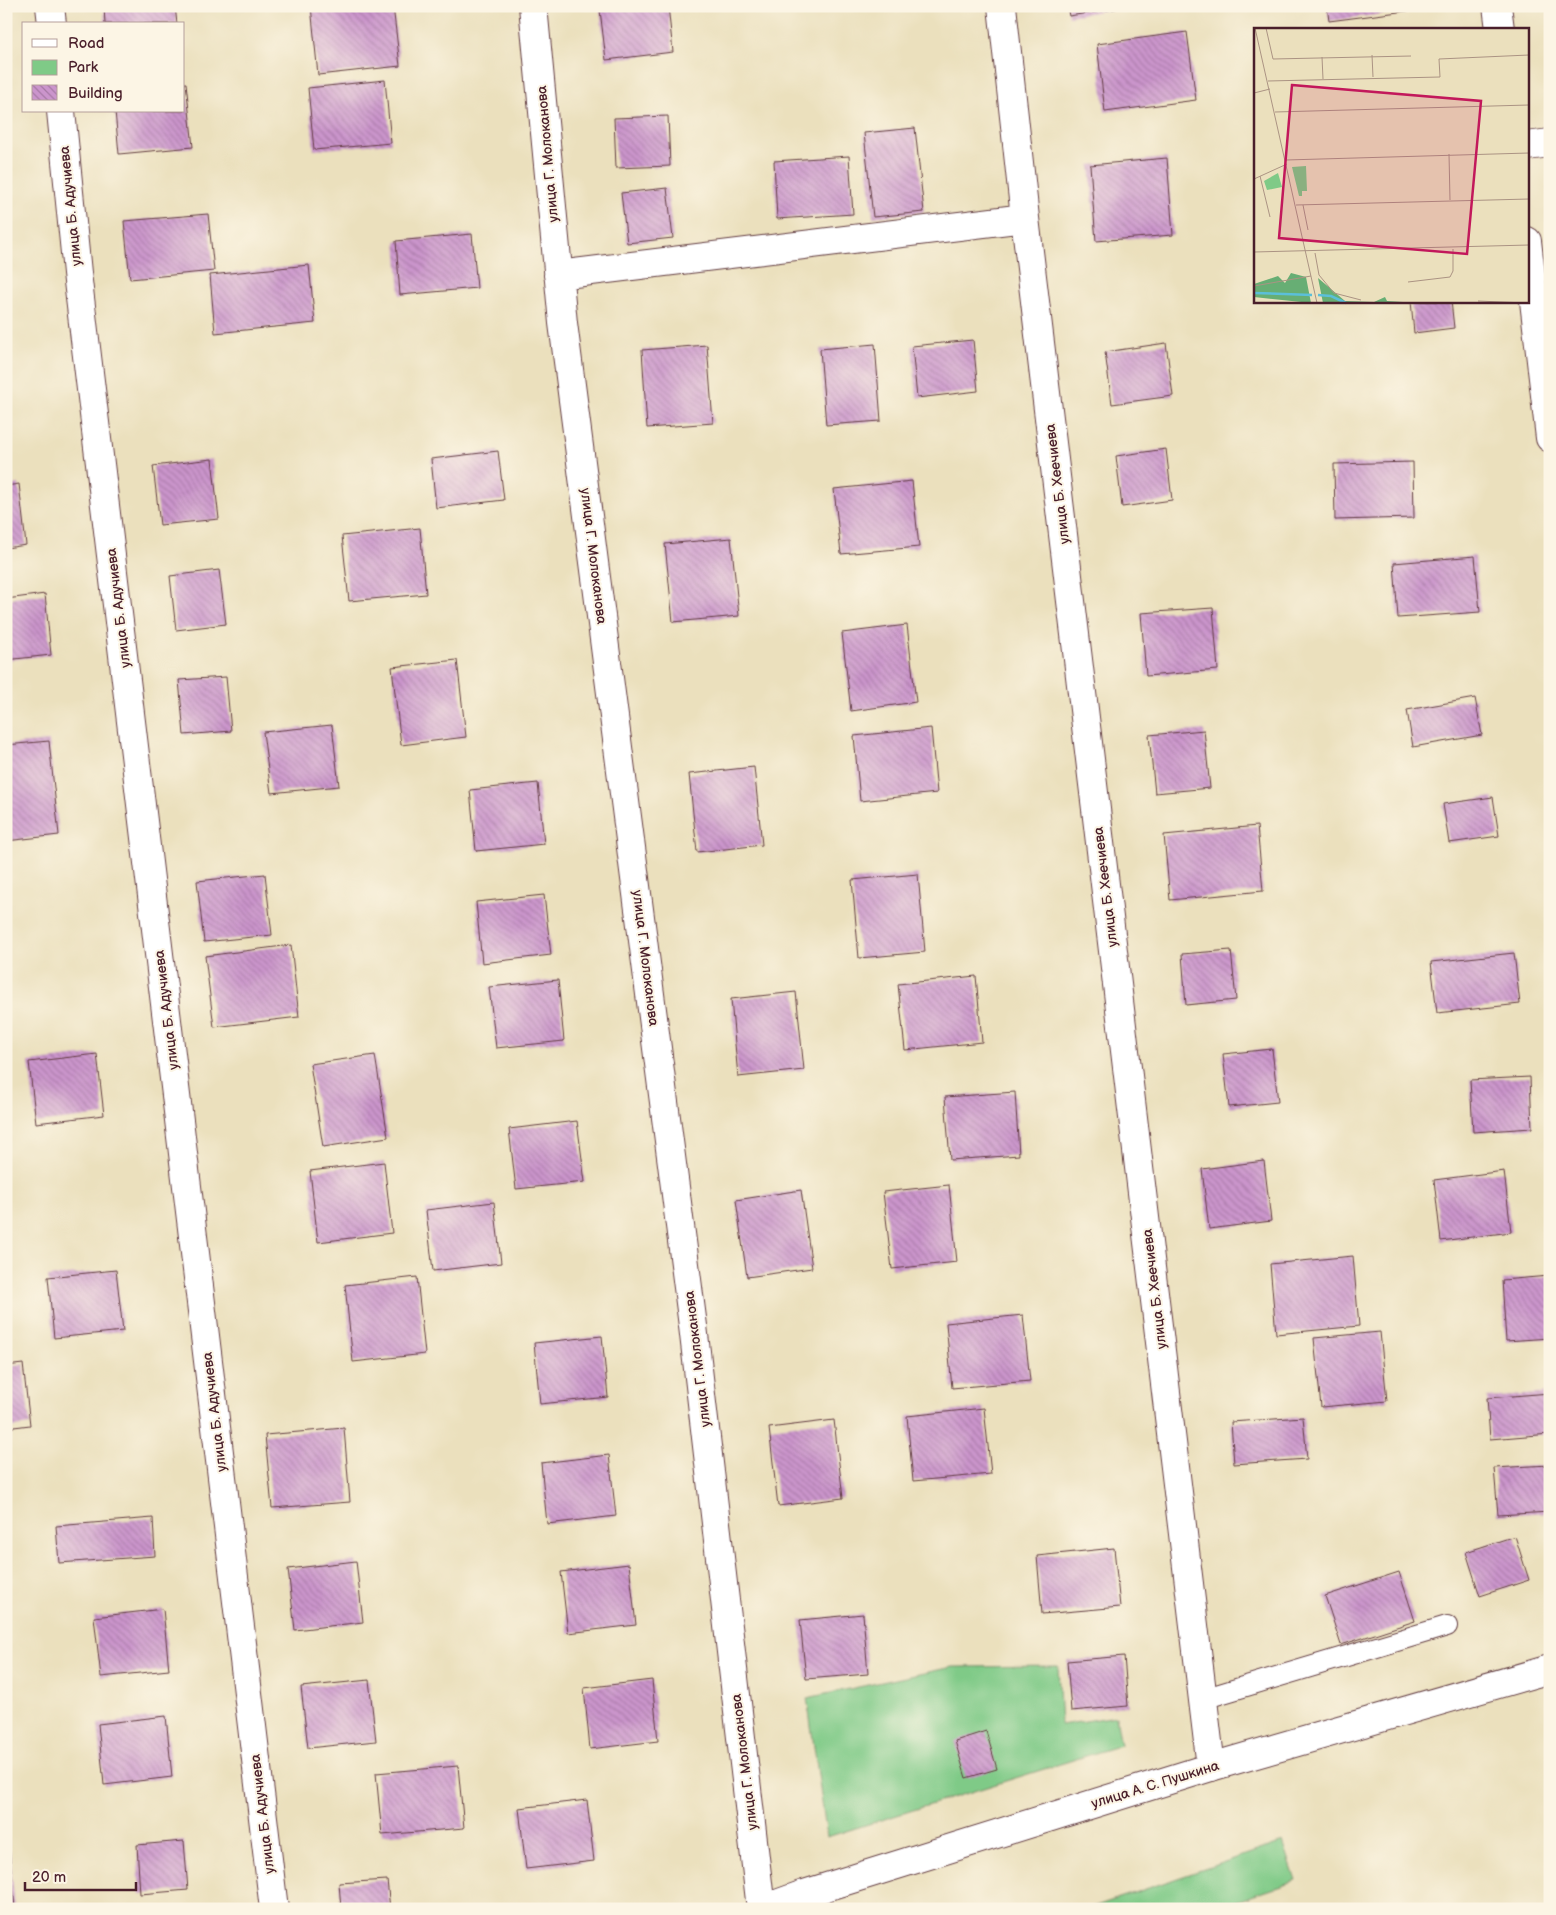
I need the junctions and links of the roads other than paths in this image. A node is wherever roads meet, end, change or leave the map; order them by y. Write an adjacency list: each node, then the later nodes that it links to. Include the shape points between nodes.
1 (50, 6): 5 (street)
2 (533, 6): 12 (street, улица Г. Молоканова)
3 (1002, 6): 10 (street, улица Б. Хеечиева)
4 (1496, 6): 6 (street)
5 (52, 22)
6 (1500, 28)
7 (61, 112): 18 (street, улица Б. Адучиева, via 77,273)
8 (1550, 143): 9 (street)
9 (1528, 146)
10 (1025, 218): 12 (street); 16 (street, улица Б. Хеечиева)
11 (1528, 250): 13 (street)
12 (558, 275): 19 (street, улица Г. Молоканова, via 694,1326)
13 (1550, 438)
14 (1447, 1626): 16 (lane)
15 (1550, 1669): 17 (street, улица А. С. Пушкина)
16 (1203, 1699): 17 (street, улица Б. Хеечиева)
17 (1211, 1767): 19 (street, улица А. С. Пушкина)
18 (274, 1909)
19 (762, 1909)

